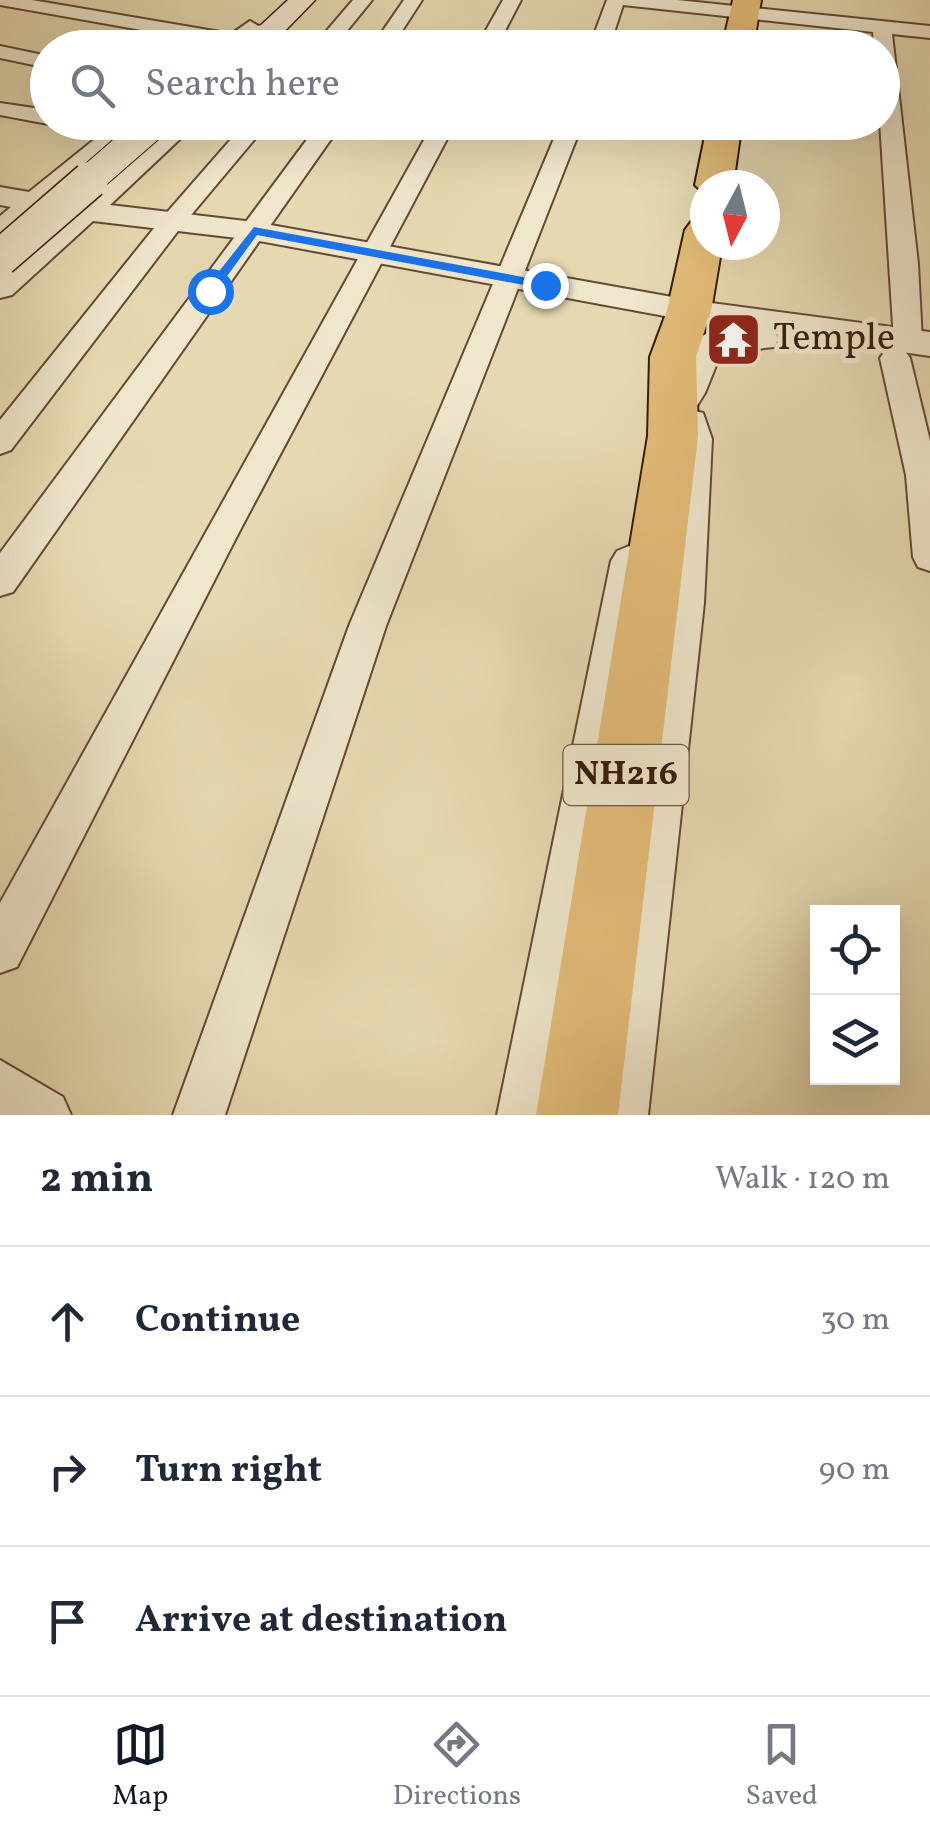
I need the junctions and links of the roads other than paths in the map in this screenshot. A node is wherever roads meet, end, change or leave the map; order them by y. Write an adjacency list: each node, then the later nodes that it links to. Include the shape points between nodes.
1 (0, 0): 9 (street)
2 (289, 0): 14 (main road)
3 (303, 0): 15 (main road)
4 (363, 0): 16 (street)
5 (412, 0): 17 (street)
6 (512, 0): 18 (street)
7 (616, 0): 19 (street)
8 (624, 0): 10 (street)
9 (30, 2): 11 (street); 13 (street)
10 (746, 6): 12 (street)
11 (0, 26)
12 (882, 27): 20 (street); 21 (street)
13 (194, 30)
14 (257, 30)
15 (260, 30)
16 (337, 30)
17 (393, 30)
18 (496, 30)
19 (605, 30)
20 (882, 30)
21 (930, 32)
22 (0, 52): 23 (street)
23 (30, 58)
24 (0, 109): 25 (street)
25 (30, 114)
26 (118, 140): 37 (street)
27 (122, 140): 43 (main road, bridge)
28 (165, 140): 38 (street)
29 (243, 140): 39 (street)
30 (319, 140): 40 (street)
31 (435, 140): 42 (street)
32 (566, 140): 45 (street)
33 (722, 140): 35 (highway)
34 (893, 140): 48 (street)
35 (717, 170)
36 (0, 196): 37 (street)
37 (36, 203): 38 (street); 41 (street)
38 (86, 211): 39 (street); 46 (street)
39 (172, 222): 40 (street); 50 (street)
40 (254, 230): 42 (street); 52 (street)
41 (0, 231)
42 (374, 253): 45 (street); 53 (street)
43 (0, 258)
44 (699, 260): 47 (highway, NH216)
45 (509, 278): 47 (street); 56 (street, via 334,712)
46 (0, 288)
47 (689, 312): 48 (street); 49 (highway, NH216, via 673,357)
48 (916, 352): 49 (street, via 718,337 705,346); 51 (street)
49 (677, 408): 57 (street, via 652,429); 58 (highway, NH216); 59 (street, via 696,439 686,603)
50 (0, 442)
51 (930, 558)
52 (0, 581)
53 (0, 950)
54 (0, 1086): 55 (street)
55 (46, 1115)
56 (199, 1115)
57 (522, 1115)
58 (577, 1115)
59 (622, 1115)

